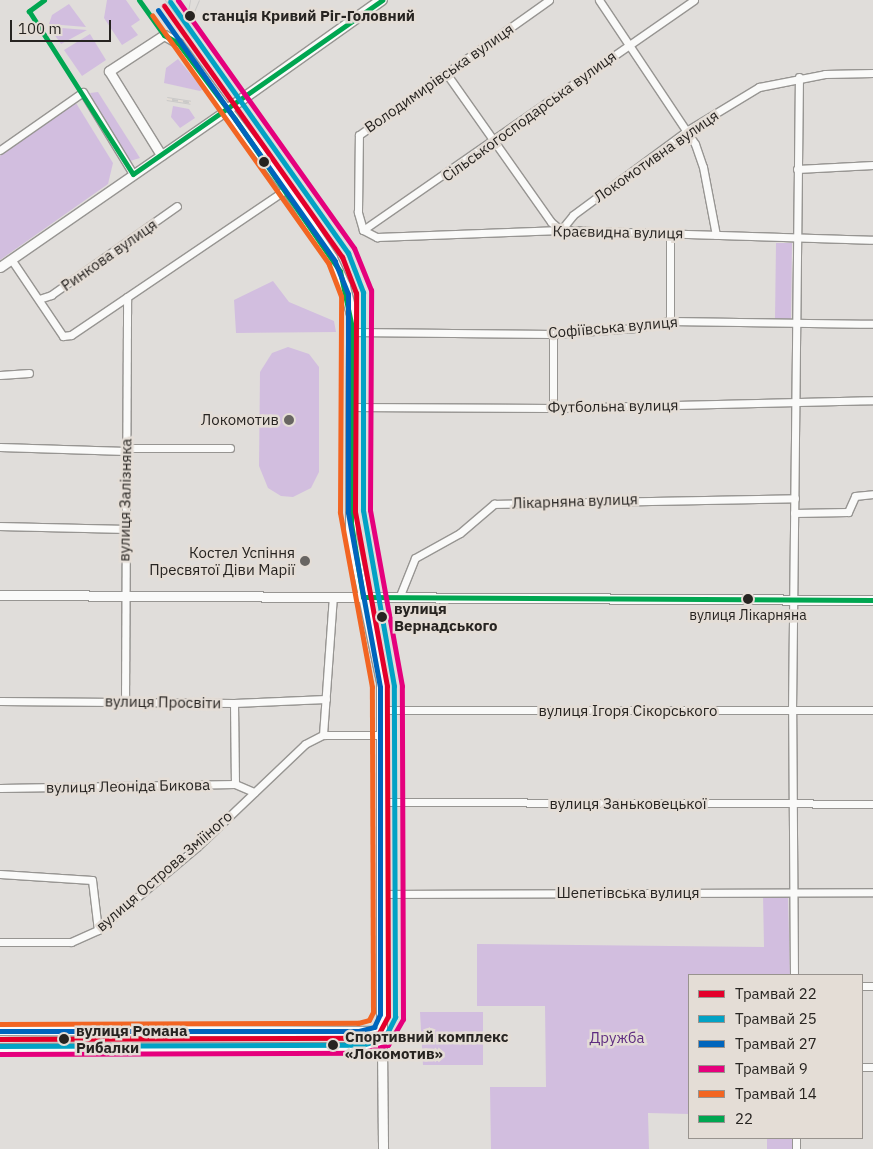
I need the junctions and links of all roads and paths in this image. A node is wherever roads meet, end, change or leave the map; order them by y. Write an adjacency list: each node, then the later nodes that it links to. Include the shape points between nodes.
1 (382, 0): 9 (main road)
2 (549, 0): 6 (street, Володимирівська вулиця)
3 (599, 0): 5 (street)
4 (694, 0): 5 (street, Сільськогосподарська вулиця)
5 (629, 44): 10 (street); 11 (street, Сільськогосподарська вулиця)
6 (446, 73): 11 (street); 19 (street, Володимирівська вулиця, via 359,135 358,212)
7 (873, 73): 8 (street, Локомотивна вулиця)
8 (799, 77): 10 (street, Локомотивна вулиця, via 759,87); 15 (street)
9 (227, 110): 13 (street); 13 (street, via 178,43 164,35 109,71); 17 (main road)
10 (688, 130): 20 (street, Локомотивна вулиця, via 573,215); 22 (street, via 703,167)
11 (494, 141): 19 (street, Сільськогосподарська вулиця); 20 (street)
12 (0, 150): 16 (street, via 83,92)
13 (161, 155): 16 (street)
14 (873, 165): 15 (street)
15 (797, 169): 23 (street)
16 (133, 174): 25 (street)
17 (287, 189): 27 (street); 32 (main road, via 340,271)
18 (177, 206): 28 (street, Ринкова вулиця, via 52,295)
19 (364, 230): 20 (street, Краєвидна вулиця, via 377,237)
20 (561, 230): 21 (street, Краєвидна вулиця)
21 (670, 233): 22 (street, Краєвидна вулиця); 29 (street)
22 (716, 235): 23 (street, Краєвидна вулиця)
23 (797, 238): 24 (street, Краєвидна вулиця); 30 (street)
24 (873, 240)
25 (11, 259): 26 (street); 28 (street)
26 (0, 266)
27 (127, 298): 28 (street, via 66,337); 42 (street, вулиця Залізняка)
28 (39, 299)
29 (670, 320): 30 (street, Софіївська вулиця); 33 (street, Софіївська вулиця, via 636,328)
30 (796, 322): 31 (street, Софіївська вулиця); 37 (street)
31 (873, 324)
32 (353, 332): 33 (street, Софіївська вулиця); 38 (main road)
33 (554, 334): 39 (street)
34 (30, 372): 35 (street)
35 (0, 375)
36 (873, 400): 37 (street, Футбольна вулиця)
37 (796, 402): 39 (street, Футбольна вулиця); 44 (street)
38 (352, 407): 39 (street, Футбольна вулиця); 51 (main road, via 351,534)
39 (553, 408)
40 (0, 447): 42 (street)
41 (230, 448): 42 (street)
42 (126, 449): 47 (street, вулиця Залізняка)
43 (873, 494): 45 (street, via 855,496 848,512)
44 (795, 498): 45 (street); 52 (street, Лікарняна вулиця, via 494,504 460,533 415,558)
45 (794, 513): 54 (street)
46 (0, 526): 47 (street)
47 (124, 529): 49 (street, вулиця Залізняка)
48 (0, 595): 49 (street)
49 (124, 596): 50 (street); 57 (street, вулиця Залізняка)
50 (333, 597): 51 (street); 55 (street)
51 (363, 597): 52 (street); 59 (main road, via 381,667)
52 (400, 598): 54 (street)
53 (873, 600): 54 (street)
54 (793, 602): 61 (street)
55 (326, 699): 58 (street, вулиця Просвіти); 62 (street)
56 (0, 701): 57 (street, вулиця Просвіти)
57 (124, 702): 58 (street, вулиця Просвіти)
58 (234, 703): 64 (street)
59 (383, 710): 61 (street, вулиця Ігоря Сікорського); 63 (main road)
60 (873, 710): 61 (street, вулиця Ігоря Сікорського)
61 (792, 711): 68 (street)
62 (323, 735): 63 (street); 66 (street, вулиця Острова Зміїного, via 304,744)
63 (383, 735): 67 (main road)
64 (236, 784): 65 (street, вулиця Леоніда Бикова); 66 (street, вулиця Леоніда Бикова)
65 (0, 788)
66 (254, 792): 74 (street, вулиця Острова Зміїного)
67 (383, 802): 68 (street, вулиця Заньковецької); 73 (main road)
68 (793, 804): 69 (street, вулиця Заньковецької); 71 (street)
69 (873, 804)
70 (0, 874): 74 (street, via 92,880)
71 (793, 892): 72 (street, Шепетівська вулиця); 73 (street, Шепетівська вулиця); 76 (street)
72 (873, 892)
73 (384, 894): 78 (main road)
74 (98, 930): 75 (street, вулиця Острова Зміїного, via 64,943)
75 (0, 942)
76 (794, 974)
77 (0, 1030): 78 (main road)
78 (382, 1032): 79 (main road)
79 (382, 1048): 80 (main road); 81 (street)
80 (0, 1049)
81 (383, 1149)

